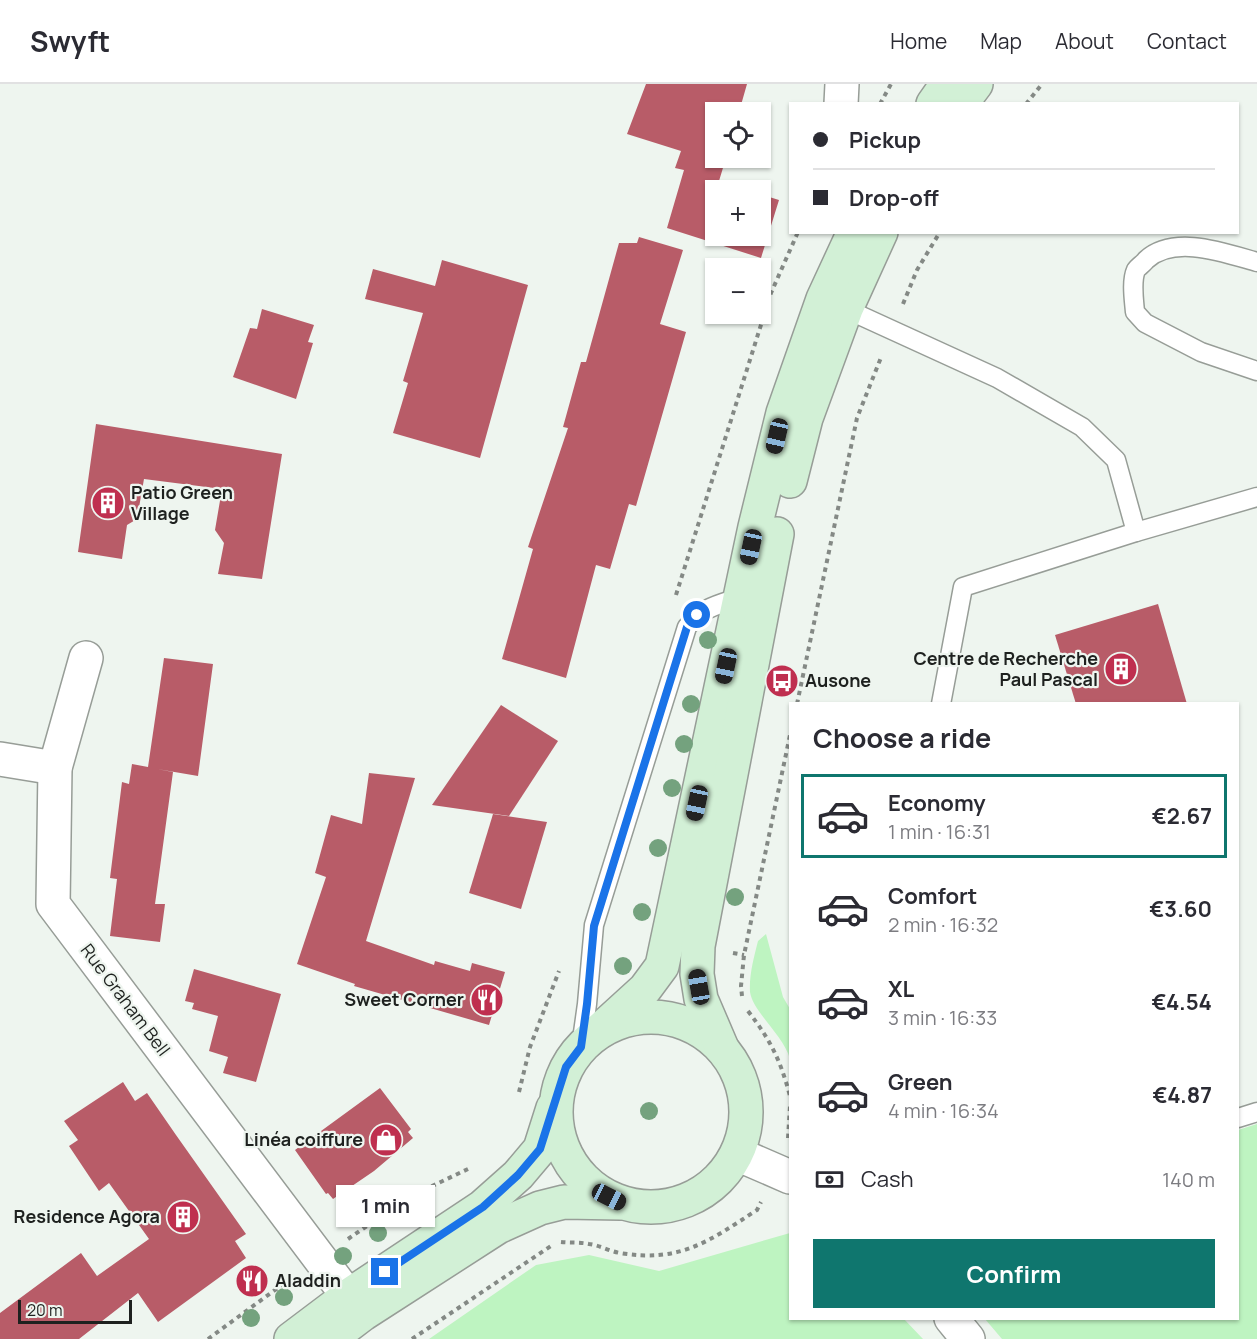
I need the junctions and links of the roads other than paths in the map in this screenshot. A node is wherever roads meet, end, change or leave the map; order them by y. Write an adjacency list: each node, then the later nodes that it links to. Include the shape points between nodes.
1 (842, 84): 4 (street)
2 (947, 84): 5 (main road)
3 (976, 84): 6 (main road)
4 (841, 102)
5 (934, 102)
6 (962, 102)
7 (853, 234): 14 (main road, via 822,299 783,413)
8 (880, 234): 10 (main road)
9 (1257, 262): 11 (lane, via 1205,248 1173,248 1153,254 1137,270 1134,289 1134,312 1145,323 1201,352)
10 (846, 309): 13 (lane, via 998,378 1082,427 1116,460); 20 (main road, via 806,418 778,528 698,946 697,974 702,999)
11 (1257, 372)
12 (1257, 497): 13 (lane)
13 (1136, 532): 16 (lane, via 963,587)
14 (741, 597): 19 (main road, via 662,966 645,989); 19 (lane, via 708,607 687,627 594,926 587,1004)
15 (86, 658): 18 (street, Rue Graham Bell)
16 (941, 702)
17 (0, 759): 18 (street)
18 (55, 768): 27 (street, Rue Graham Bell, via 52,904)
19 (591, 1039): 20 (main road, via 631,1018 664,1018 696,1028); 21 (main road, via 566,1067)
20 (722, 1048): 24 (main road, via 738,1072 746,1099 746,1127)
21 (557, 1092): 26 (main road, via 555,1119 561,1147 576,1171 596,1191); 27 (main road, via 540,1149 518,1175 483,1207)
22 (1257, 1112): 23 (lane)
23 (1239, 1118)
24 (737, 1155): 25 (street); 26 (main road, via 700,1194 675,1204 648,1208)
25 (784, 1174)
26 (621, 1203): 30 (main road, via 564,1202 498,1227)
27 (348, 1296): 29 (main road)
28 (953, 1320): 31 (street)
29 (291, 1339)
30 (330, 1339)
31 (968, 1339)

